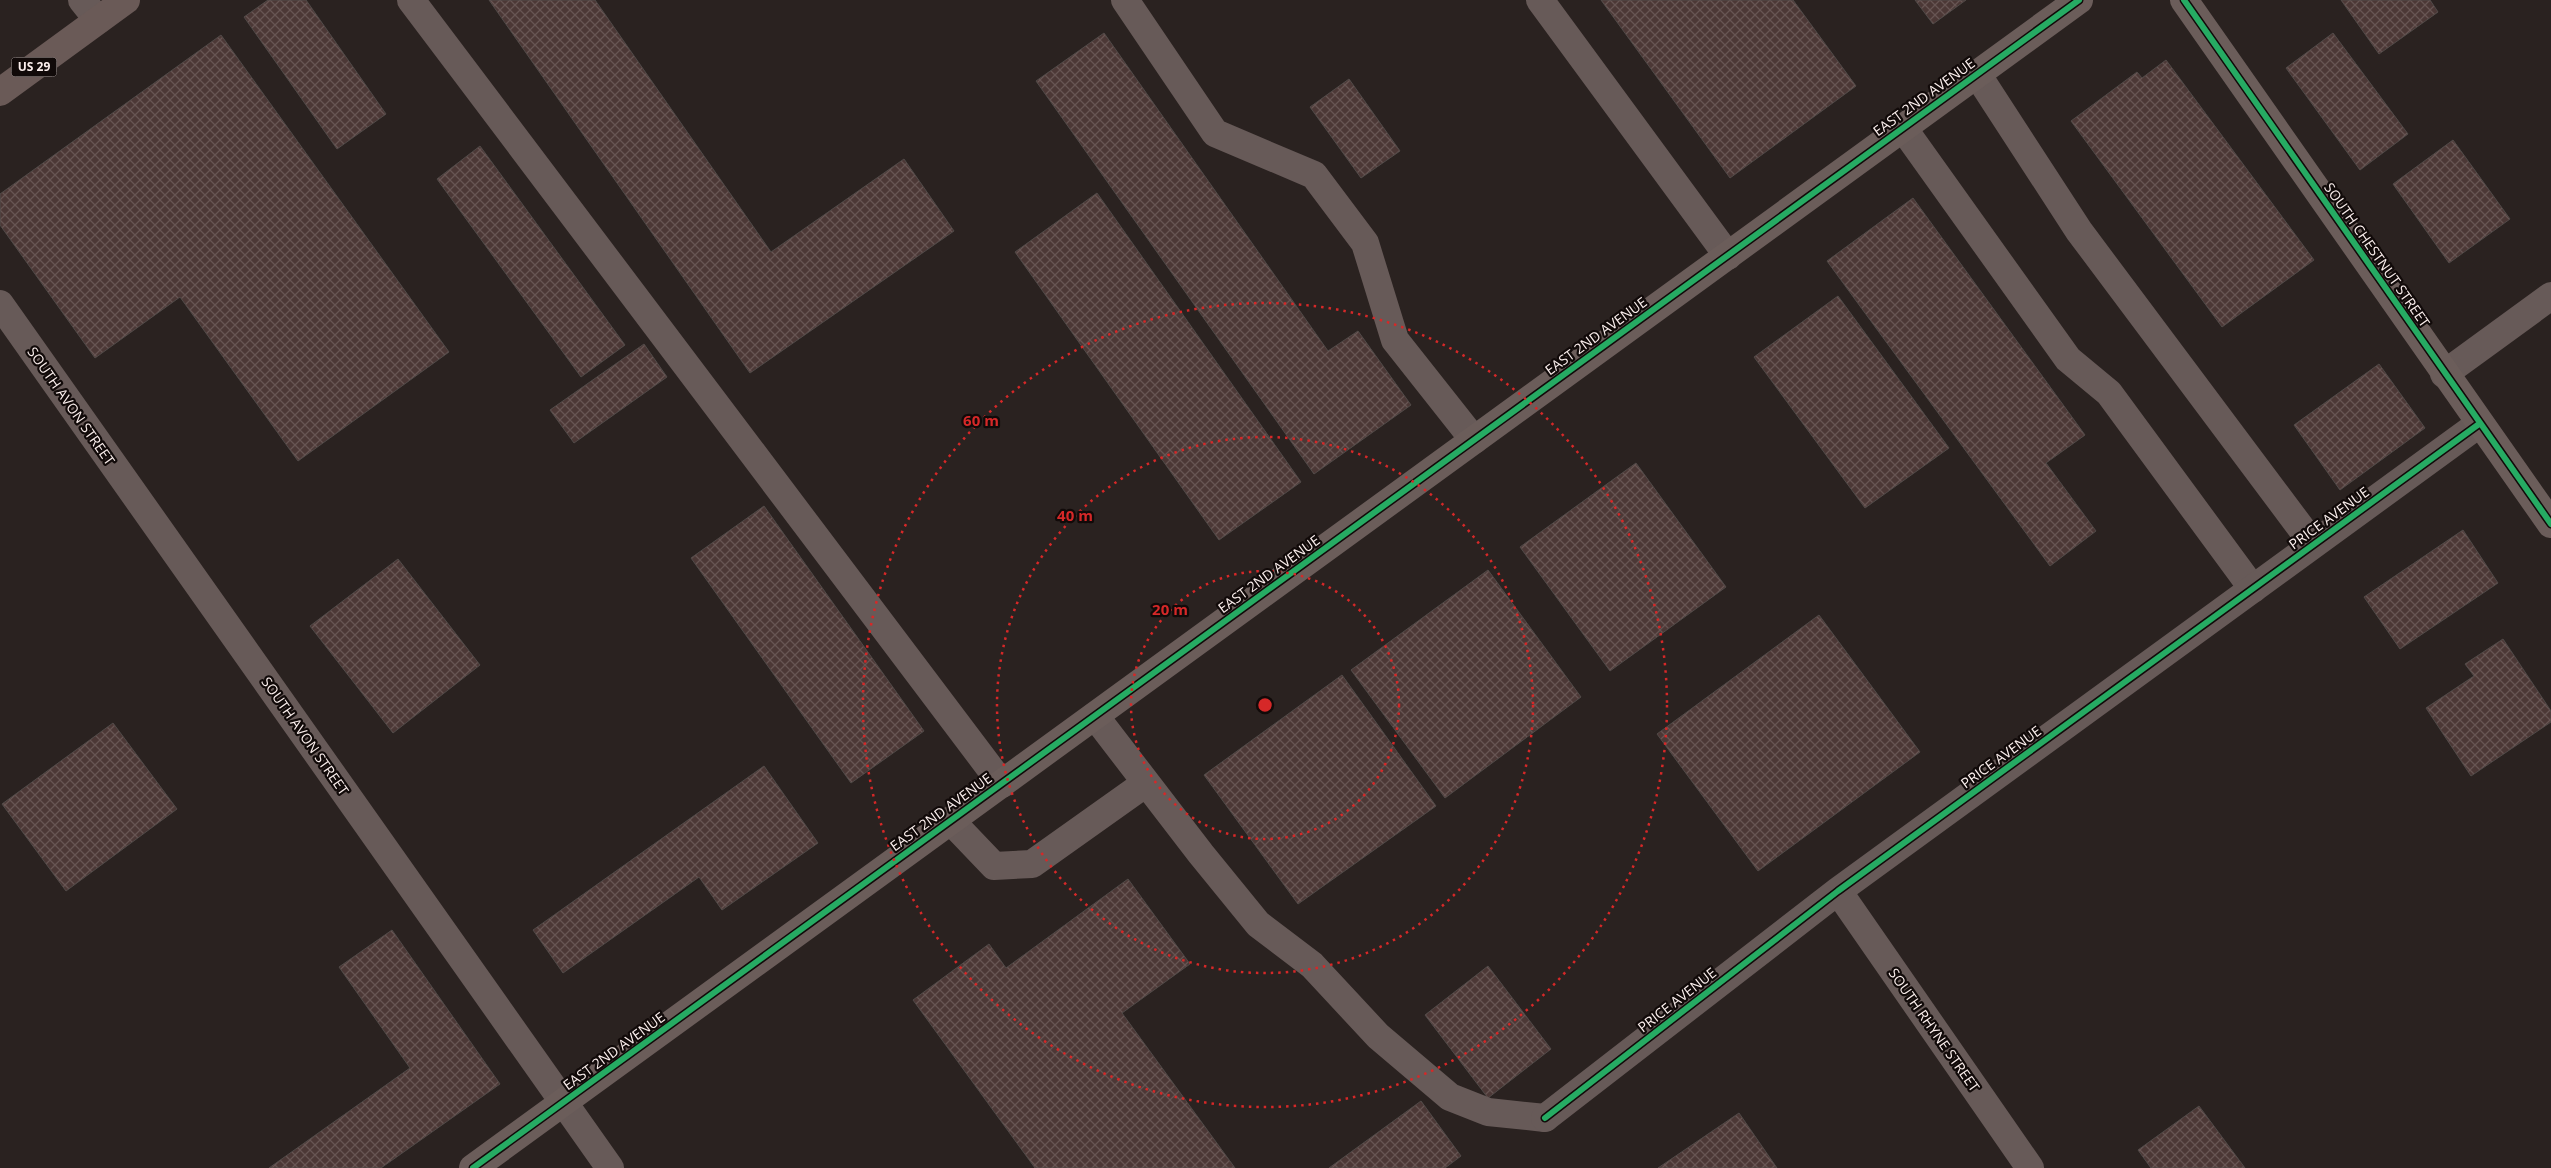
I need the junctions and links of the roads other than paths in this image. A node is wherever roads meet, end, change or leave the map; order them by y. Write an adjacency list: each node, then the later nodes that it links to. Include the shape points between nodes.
1 (126, 0): 7 (main road, US 29)
2 (411, 0): 22 (street)
3 (1125, 0): 16 (street, via 1215,133 1314,175 1365,243 1395,340)
4 (1540, 0): 11 (street)
5 (2079, 0): 8 (street, EAST 2ND AVENUE)
6 (2184, 0): 14 (street, SOUTH CHESTNUT STREET)
7 (90, 10): 9 (main road, US 29)
8 (1977, 74): 10 (street, EAST 2ND AVENUE); 18 (street, via 2080,231)
9 (0, 92)
10 (1903, 128): 11 (street, EAST 2ND AVENUE); 19 (street, via 2068,359 2109,393)
11 (1728, 256): 16 (street, EAST 2ND AVENUE)
12 (0, 304): 25 (street, SOUTH AVON STREET)
13 (2547, 308): 14 (street)
14 (2444, 374): 15 (street, SOUTH CHESTNUT STREET)
15 (2479, 424): 17 (street, SOUTH CHESTNUT STREET); 18 (street, PRICE AVENUE)
16 (1474, 440): 20 (street, EAST 2ND AVENUE)
17 (2551, 524)
18 (2313, 544): 19 (street, PRICE AVENUE)
19 (2253, 589): 24 (street, PRICE AVENUE)
20 (1095, 716): 21 (street); 22 (street, EAST 2ND AVENUE)
21 (1146, 783): 23 (street, via 1032,864 994,866); 24 (street, PRICE AVENUE, via 1258,924 1312,965 1378,1036 1450,1097 1488,1112 1544,1118)
22 (1002, 784): 23 (street, EAST 2ND AVENUE)
23 (951, 821): 25 (street, EAST 2ND AVENUE)
24 (1838, 892): 28 (street, SOUTH RHYNE STREET)
25 (564, 1103): 26 (street, EAST 2ND AVENUE); 27 (street, SOUTH AVON STREET)
26 (473, 1168)
27 (610, 1168)
28 (2030, 1168)

